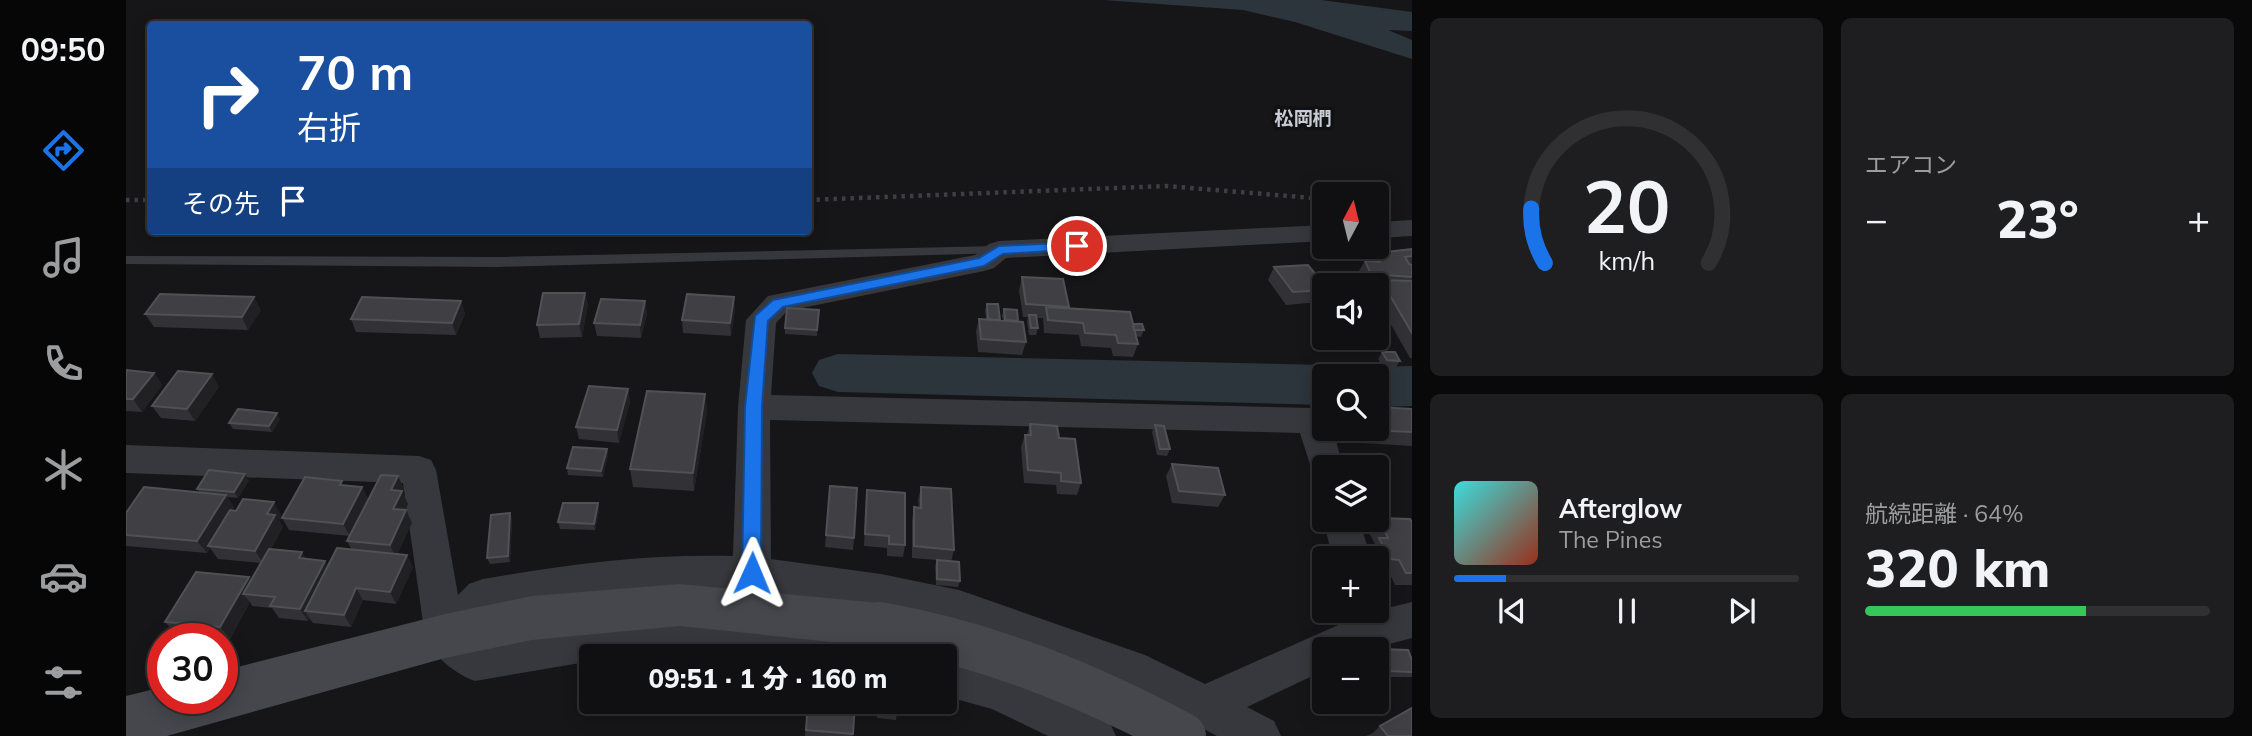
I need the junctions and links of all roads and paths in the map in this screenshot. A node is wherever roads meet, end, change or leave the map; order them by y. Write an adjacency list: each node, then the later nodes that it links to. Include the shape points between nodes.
1 (1312, 198): 3 (path, via 1166,186)
2 (126, 200): 4 (path)
3 (812, 200)
4 (147, 201)
5 (1412, 228): 6 (street)
6 (1390, 229)
7 (1312, 234): 8 (street)
8 (999, 250): 9 (lane, via 496,262); 10 (street, via 984,262 778,303 761,320)
9 (126, 260)
10 (754, 407): 11 (street, via 1314,421); 13 (street)
11 (1323, 455)
12 (126, 459): 15 (street, via 419,470)
13 (752, 573): 15 (street, via 667,571 590,577 483,596); 22 (street, via 881,591 960,608 1145,674)
14 (1378, 623): 16 (street)
15 (445, 636): 17 (street, via 532,618 680,605); 20 (street)
16 (1351, 637)
17 (871, 640): 22 (street, bridge, via 935,633 998,651 1116,699)
18 (1312, 657): 22 (street)
19 (957, 679): 24 (street, via 999,691)
20 (238, 692)
21 (155, 714): 23 (street)
22 (1193, 720): 25 (street); 26 (street)
23 (126, 722)
24 (1094, 736)
25 (1154, 736)
26 (1259, 736)

